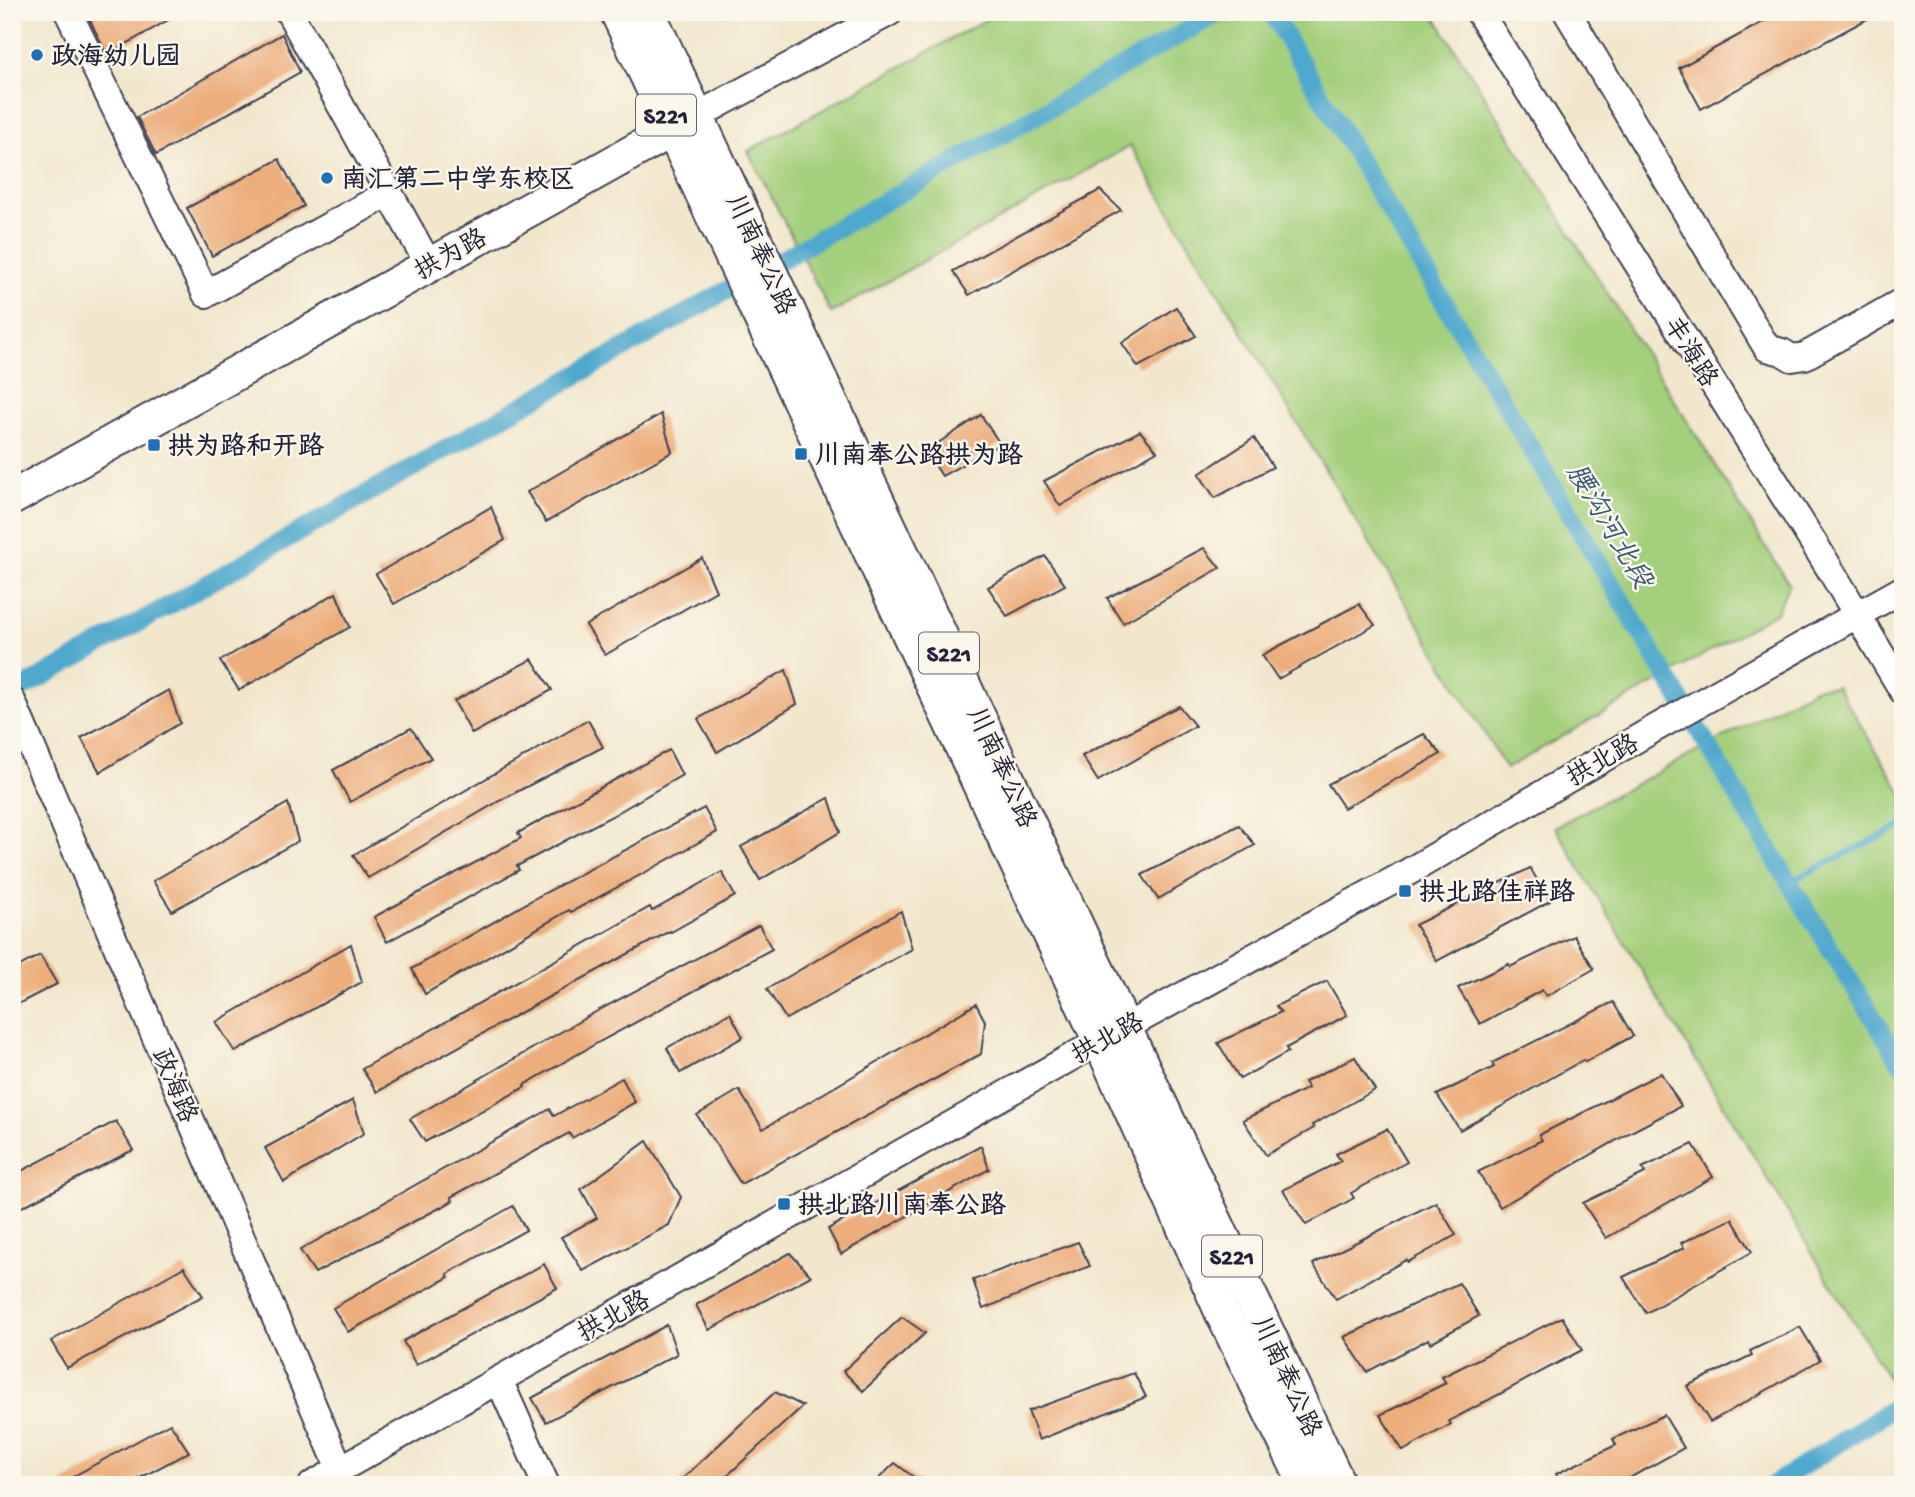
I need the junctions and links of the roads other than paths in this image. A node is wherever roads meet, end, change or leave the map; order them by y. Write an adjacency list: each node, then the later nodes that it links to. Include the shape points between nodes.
1 (68, 12): 9 (street, via 206,294)
2 (289, 12): 9 (street)
3 (617, 12): 8 (main road, 川南奉公路 / S221)
4 (649, 12): 8 (main road, 川南奉公路 / S221)
5 (890, 12): 8 (street, 拱为路)
6 (1479, 12): 14 (street, 丰海路)
7 (1567, 12): 11 (street, via 1767,348 1792,358 1805,356)
8 (685, 123): 10 (main road, 拱为路); 17 (main road, 川南奉公路 / S221)
9 (389, 193): 10 (street)
10 (429, 265): 12 (main road, 拱为路)
11 (1903, 301)
12 (12, 498)
13 (1903, 589): 14 (street, 拱北路)
14 (1857, 615): 15 (street, 丰海路); 17 (street, 拱北路, via 1398,878)
15 (1903, 691)
16 (12, 701): 19 (street, 政海路)
17 (1112, 1034): 18 (street, 拱北路); 22 (main road, 川南奉公路 / S221, via 1223,1315); 23 (main road, 川南奉公路 / S221)
18 (499, 1380): 19 (street, 拱北路); 21 (street)
19 (341, 1469): 20 (street, 拱北路)
20 (312, 1485)
21 (546, 1485)
22 (1306, 1485)
23 (1339, 1485)

